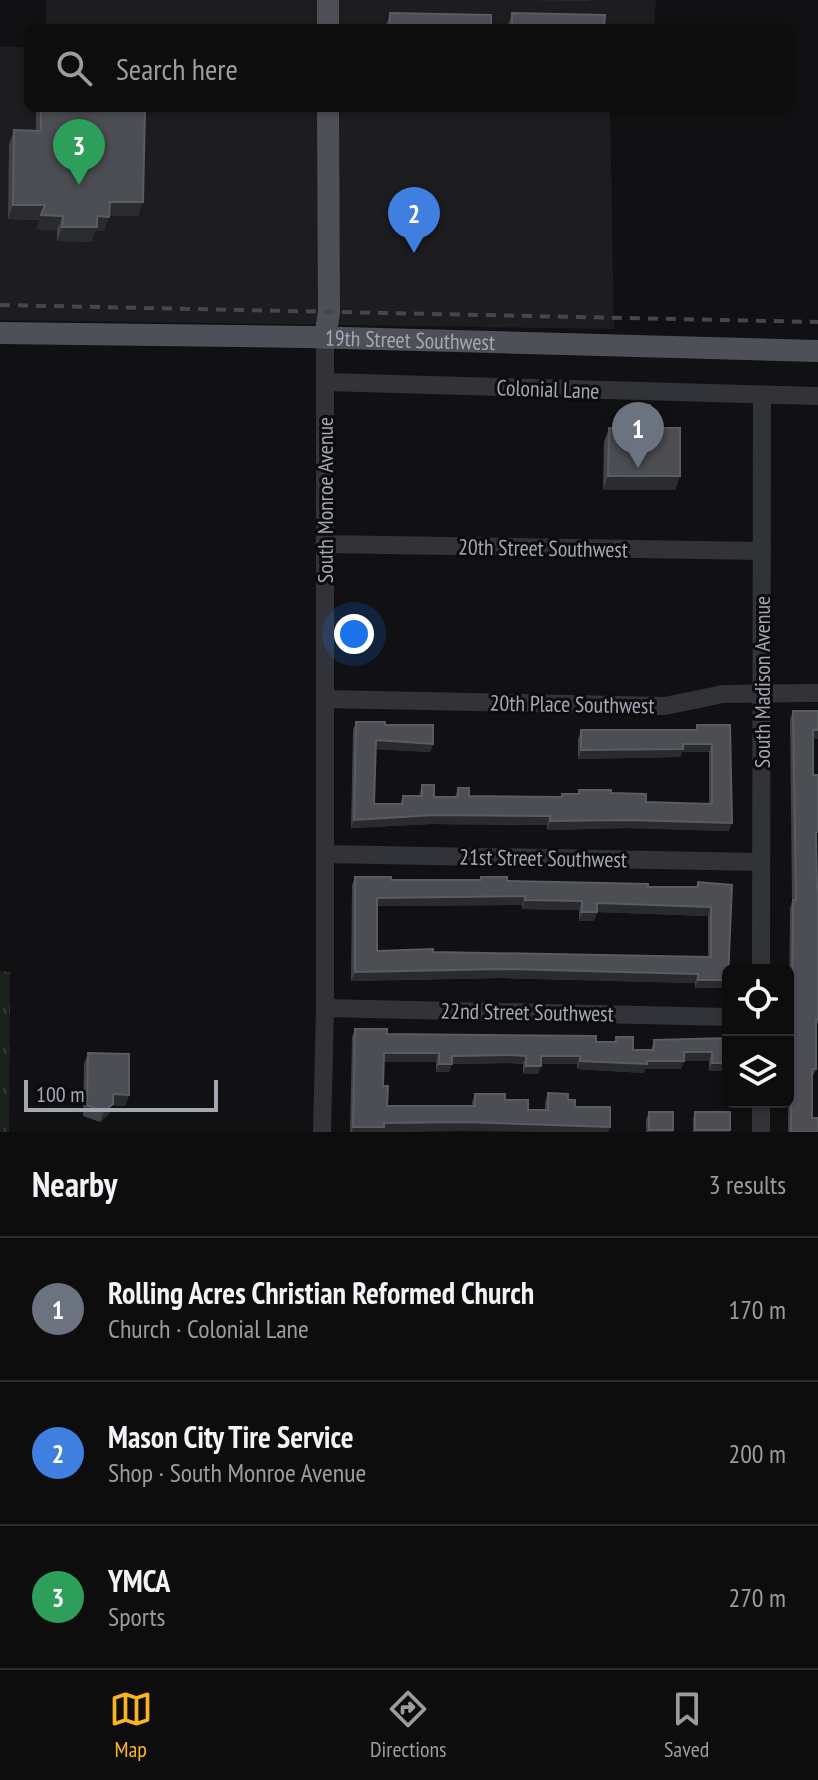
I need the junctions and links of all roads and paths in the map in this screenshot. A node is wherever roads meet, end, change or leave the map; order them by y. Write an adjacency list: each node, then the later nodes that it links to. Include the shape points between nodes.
1 (328, 0): 2 (main road)
2 (328, 24)
3 (328, 112): 5 (main road, South Monroe Avenue)
4 (0, 333): 5 (main road, 19th Street Southwest)
5 (325, 338): 6 (main road, 19th Street Southwest); 7 (street, South Monroe Avenue)
6 (818, 351)
7 (325, 382): 8 (street, Colonial Lane); 10 (street, South Monroe Avenue)
8 (762, 395): 9 (street, Colonial Lane); 11 (street, South Madison Avenue)
9 (818, 396)
10 (324, 544): 11 (street, 20th Street Southwest); 14 (street, South Monroe Avenue)
11 (762, 551): 12 (street, South Madison Avenue)
12 (762, 692): 13 (street, 20th Place Southwest); 14 (street, 20th Place Southwest, via 665,706); 16 (street, South Madison Avenue)
13 (818, 693)
14 (325, 699): 15 (street, South Monroe Avenue)
15 (325, 854): 16 (street, 21st Street Southwest); 18 (street, South Monroe Avenue)
16 (761, 862): 17 (street, South Madison Avenue)
17 (761, 964)
18 (325, 1008): 19 (street, 22nd Street Southwest); 21 (street, South Monroe Avenue)
19 (722, 1017)
20 (761, 1108): 22 (street)
21 (322, 1132)
22 (761, 1132)

